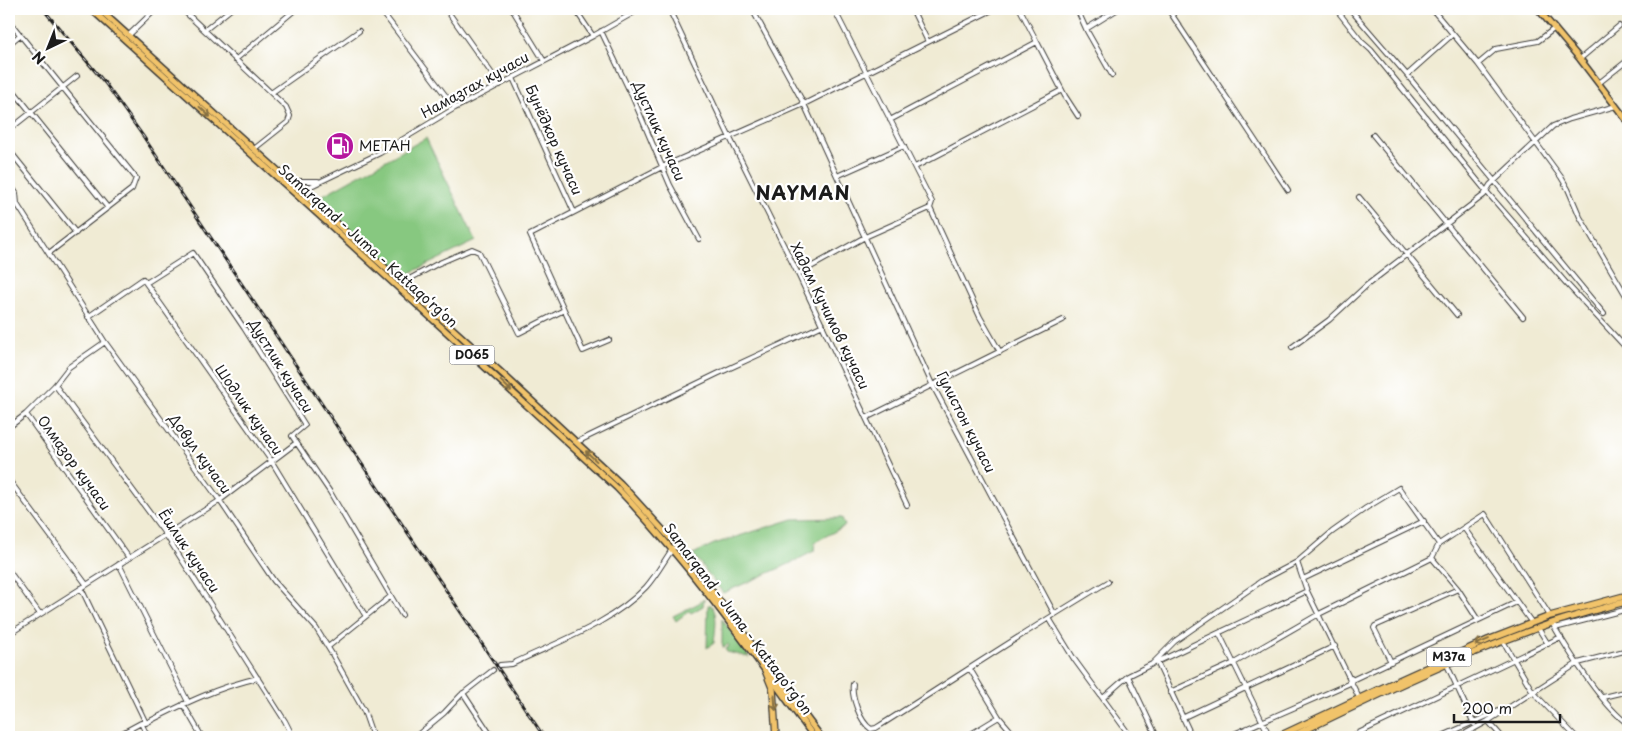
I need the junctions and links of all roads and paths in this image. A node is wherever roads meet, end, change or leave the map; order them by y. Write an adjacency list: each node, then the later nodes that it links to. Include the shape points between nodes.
1 (91, 9): 39 (main road, Samarqand - Juma - Kattaqo‘rg‘on / D065)
2 (100, 9): 34 (main road, Samarqand - Juma - Kattaqo‘rg‘on / D065)
3 (156, 9): 34 (street)
4 (182, 9): 29 (street)
5 (231, 9): 29 (street)
6 (296, 9): 41 (street)
7 (380, 9): 58 (street)
8 (446, 9): 52 (street)
9 (512, 9): 42 (street)
10 (575, 9): 35 (street)
11 (640, 9): 31 (street, Намазгах кучаси)
12 (669, 9): 65 (street, Хадам Кучимов кучаси)
13 (752, 9): 56 (street, Гулистон кучаси)
14 (834, 9): 45 (street)
15 (912, 9): 36 (street)
16 (994, 9): 36 (street)
17 (1020, 9): 37 (street)
18 (1077, 9): 28 (street)
19 (1118, 9): 28 (street)
20 (1168, 9): 77 (street)
21 (1336, 9): 78 (street)
22 (1350, 9): 47 (street)
23 (1432, 9): 32 (street)
24 (1538, 9): 27 (main road)
25 (9, 21): 33 (street)
26 (1619, 26): 40 (street)
27 (1555, 28): 40 (main road); 44 (street, via 1538,41 1496,49)
28 (1086, 29): 46 (street)
29 (205, 30): 41 (street)
30 (359, 31): 55 (street)
31 (601, 31): 35 (street, Намазгах кучаси); 70 (street, Дустлик кучаси)
32 (1453, 34): 44 (street); 47 (street)
33 (20, 35): 38 (street); 53 (street)
34 (129, 35): 39 (main road, Samarqand - Juma - Kattaqo‘rg‘on / D065)
35 (593, 36): 42 (street, Намазгах кучаси)
36 (928, 42): 45 (street)
37 (1037, 42): 54 (street); 61 (street)
38 (9, 44)
39 (138, 47): 69 (main road, Samarqand - Juma - Kattaqo‘rg‘on / D065); 96 (main road, Samarqand - Juma - Kattaqo‘rg‘on / D065, one-way to 96)
40 (1580, 58): 50 (main road)
41 (235, 60): 55 (street)
42 (544, 60): 49 (street, Намазгах кучаси)
43 (1628, 60): 50 (street)
44 (1478, 64): 66 (street)
45 (867, 73): 56 (street); 61 (street)
46 (1112, 75)
47 (1407, 75): 74 (street)
48 (77, 76): 53 (street)
49 (513, 78): 52 (street, Намазгах кучаси); 83 (street, Бунёдкор кучаси)
50 (1599, 83): 57 (main road)
51 (9, 85): 59 (street)
52 (500, 85): 58 (street, Намазгах кучаси)
53 (63, 87): 59 (street); 81 (street, via 136,178 132,190)
54 (1062, 90): 60 (street); 71 (street)
55 (270, 93): 69 (street, via 286,107 290,116 288,122)
56 (804, 104): 65 (street); 72 (street, Гулистон кучаси)
57 (1616, 106): 62 (main road); 66 (street, via 1561,122)
58 (455, 108): 73 (street, Намазгах кучаси, via 380,153)
59 (30, 113): 63 (street); 81 (street)
60 (1078, 116)
61 (890, 120): 67 (street)
62 (1628, 122)
63 (9, 130)
64 (1373, 135): 84 (street)
65 (730, 138): 70 (street); 90 (street, Хадам Кучимов кучаси)
66 (1535, 143): 74 (street); 93 (street, via 1568,189 1580,217)
67 (904, 146): 71 (street); 72 (street)
68 (9, 150): 85 (street)
69 (254, 150): 75 (main road, Samarqand - Juma - Kattaqo‘rg‘on / D065)
70 (662, 167): 83 (street); 87 (street, Дустлик кучаси)
71 (915, 167): 82 (street, via 932,202)
72 (837, 176): 86 (street, Гулистон кучаси)
73 (321, 180): 75 (street); 80 (street, via 309,187)
74 (1495, 180): 78 (street); 97 (street)
75 (288, 181): 80 (main road, Samarqand - Juma - Kattaqo‘rg‘on / D065)
76 (9, 183): 88 (street, Довул кучаси, via 16,193 17,204)
77 (1288, 190)
78 (1486, 191): 84 (street); 106 (street)
79 (1359, 197): 89 (street)
80 (308, 199): 92 (main road, Samarqand - Juma - Kattaqo‘rg‘on / D065)
81 (108, 208): 85 (street)
82 (930, 208): 86 (street); 107 (street, via 980,317)
83 (574, 212): 95 (street, via 530,234)
84 (1448, 224): 89 (street); 100 (street)
85 (76, 233): 88 (street)
86 (865, 237): 90 (street); 108 (street, Гулистон кучаси)
87 (699, 239)
88 (49, 253): 99 (street, Довул кучаси)
89 (1407, 254): 98 (street); 105 (street)
90 (798, 274): 102 (street, Хадам Кучимов кучаси)
91 (146, 283): 99 (street, via 143,279); 116 (street, Дустлик кучаси, via 193,252 305,425 292,436); 117 (street, Шодлик кучаси)
92 (402, 283): 94 (main road, Samarqand - Juma - Kattaqo‘rg‘on / D065); 95 (street, via 437,264 476,249 519,333)
93 (1628, 299)
94 (427, 306): 96 (main road); 110 (main road, Samarqand - Juma - Kattaqo‘rg‘on / D065)
95 (564, 310): 103 (street, via 583,351)
96 (423, 311): 111 (main road, Samarqand - Juma - Kattaqo‘rg‘on / D065, one-way to 111)
97 (1604, 314)
98 (1457, 315)
99 (88, 317): 104 (street, Довул кучаси)
100 (1524, 317)
101 (1063, 320): 107 (street)
102 (823, 325): 113 (street, Хадам Кучимов кучаси); 115 (street)
103 (610, 340)
104 (105, 342): 109 (street, Олмазор кучаси, via 69,368); 119 (street, Довул кучаси)
105 (1292, 347)
106 (1628, 350)
107 (1000, 352): 108 (street)
108 (932, 384): 113 (street); 142 (street, Гулистон кучаси)
109 (55, 385): 112 (street, Олмазор кучаси); 123 (street, Ёшлик кучаси)
110 (532, 402): 111 (main road); 115 (main road, Samarqand - Juma - Kattaqo‘rg‘on / D065)
111 (528, 407): 125 (main road, Samarqand - Juma - Kattaqo‘rg‘on / D065, via 616,488)
112 (26, 414): 114 (street); 126 (street, Олмазор кучаси)
113 (866, 418): 120 (street, Хадам Кучимов кучаси)
114 (9, 427)
115 (577, 442): 204 (main road, Samarqand - Juma - Kattaqo‘rg‘on / D065, one-way to 115, via 671,537)
116 (296, 444): 117 (street); 138 (street, via 330,492)
117 (272, 462): 119 (street); 146 (street, Шодлик кучаси)
118 (9, 480): 133 (street)
119 (219, 501): 123 (street); 159 (street, Довул кучаси, via 274,581 316,628)
120 (908, 505)
121 (1424, 522): 124 (street); 128 (street, via 1399,488 1332,532); 131 (street)
122 (1464, 528): 124 (street); 140 (street); 147 (street, via 1485,514)
123 (166, 536): 126 (street); 172 (street, Ёшлик кучаси)
124 (1439, 544): 127 (street)
125 (673, 548): 166 (street, via 646,586 616,612 512,664); 170 (main road, Samarqand - Juma - Kattaqo‘rg‘on / D065)
126 (129, 558): 129 (street)
127 (1432, 558): 135 (street); 144 (street)
128 (1297, 562): 131 (street); 163 (street, via 1263,580 1174,641)
129 (119, 564): 133 (street); 184 (street)
130 (9, 571): 143 (street)
131 (1303, 579): 136 (street)
132 (1108, 582): 142 (street)
133 (86, 584): 134 (street)
134 (81, 588): 143 (street); 190 (street)
135 (1458, 589): 149 (street); 162 (street, via 1375,626)
136 (1307, 591): 144 (street); 153 (street)
137 (1628, 595): 147 (highway, M37a)
138 (391, 596): 145 (street); 146 (street)
139 (1628, 601): 151 (highway, M37a)
140 (1517, 602): 149 (street); 150 (street)
141 (1628, 609): 151 (street)
142 (1054, 613): 148 (street)
143 (40, 614): 154 (street)
144 (1319, 614): 158 (street); 164 (street)
145 (402, 615)
146 (365, 616): 159 (street)
147 (1550, 616): 150 (highway, M37a)
148 (1049, 618): 168 (street); 182 (street)
149 (1478, 620): 162 (street)
150 (1532, 623): 155 (highway, M37a)
151 (1554, 626): 152 (highway, M37a); 156 (street)
152 (1538, 628): 155 (highway, M37a); 157 (street)
153 (1219, 633): 163 (street); 164 (street)
154 (9, 634)
155 (1507, 637): 161 (street); 167 (highway, M37a); 183 (highway, M37a, one-way to 183)
156 (1561, 637): 157 (street); 165 (street)
157 (1548, 644): 161 (street)
158 (1335, 646): 173 (street); 176 (street)
159 (328, 647): 199 (street, Довул кучаси, via 364,711)
160 (1628, 650): 165 (street)
161 (1515, 660): 175 (street); 179 (street)
162 (1391, 662): 173 (street)
163 (1154, 663): 171 (street); 178 (street)
164 (1234, 663): 176 (street); 178 (street)
165 (1578, 663): 179 (street); 181 (street)
166 (500, 665)
167 (1447, 665): 175 (street); 213 (highway, M37a)
168 (970, 669): 174 (street, via 870,730 855,704); 186 (street)
169 (493, 670): 180 (street)
170 (765, 670): 202 (highway, one-way to 202, via 773,690); 203 (main road, Samarqand - Juma - Kattaqo‘rg‘on / D065)
171 (1128, 676): 182 (street); 208 (street)
172 (258, 678): 184 (street, via 232,684); 198 (street, Ёшлик кучаси)
173 (1351, 679): 183 (street); 188 (street, via 1348,684)
174 (853, 684)
175 (1456, 688): 191 (street); 214 (street)
176 (1246, 689): 187 (street); 188 (street)
177 (1628, 691): 181 (street)
178 (1170, 692): 187 (street)
179 (1533, 692): 185 (street); 218 (street)
180 (462, 693): 200 (street); 201 (street)
181 (1603, 697): 193 (street)
182 (1103, 698): 207 (street)
183 (1359, 698): 212 (highway, M37a)
184 (186, 703): 190 (street); 197 (street)
185 (1510, 706): 189 (street); 191 (street)
186 (999, 717): 205 (street); 206 (street)
187 (1182, 718): 209 (street)
188 (1262, 721): 210 (street); 211 (street)
189 (1488, 721): 194 (street); 217 (street)
190 (146, 722): 192 (street)
191 (1473, 722): 194 (street); 215 (street)
192 (140, 723): 195 (street); 196 (street)
193 (1628, 724)
194 (1476, 728): 216 (street)
195 (115, 737)
196 (148, 737)
197 (202, 737)
198 (293, 737)
199 (373, 737)
200 (415, 737)
201 (492, 737)
202 (776, 737)
203 (814, 737)
204 (821, 737)
205 (966, 737)
206 (1016, 737)
207 (1131, 737)
208 (1157, 737)
209 (1192, 737)
210 (1227, 737)
211 (1270, 737)
212 (1277, 737)
213 (1291, 737)
214 (1350, 737)
215 (1440, 737)
216 (1459, 737)
217 (1502, 737)
218 (1576, 737)

